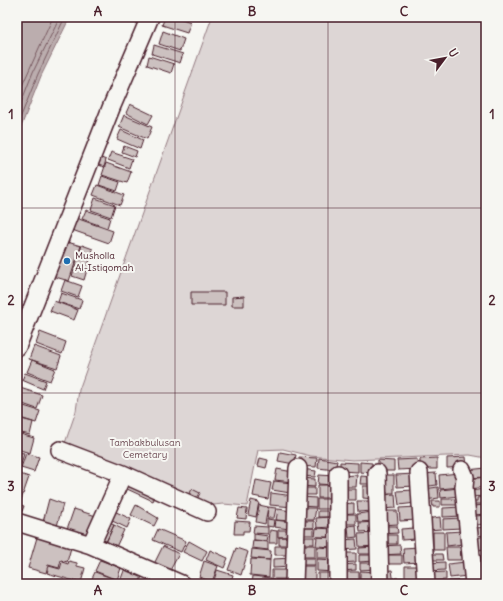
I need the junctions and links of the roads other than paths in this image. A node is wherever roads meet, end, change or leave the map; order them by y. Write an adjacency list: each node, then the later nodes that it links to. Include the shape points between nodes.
1 (150, 17): 2 (street, via 111,108)
2 (17, 347)
3 (60, 450): 8 (street)
4 (298, 468): 14 (street)
5 (462, 470): 18 (street, via 465,476)
6 (419, 472): 17 (street)
7 (377, 473): 16 (street)
8 (123, 474): 10 (street); 12 (street)
9 (338, 474): 15 (street)
10 (207, 512)
11 (17, 522): 12 (street)
12 (91, 545): 13 (street)
13 (181, 584)
14 (294, 584)
15 (338, 584)
16 (380, 584)
17 (426, 584)
18 (474, 584)

